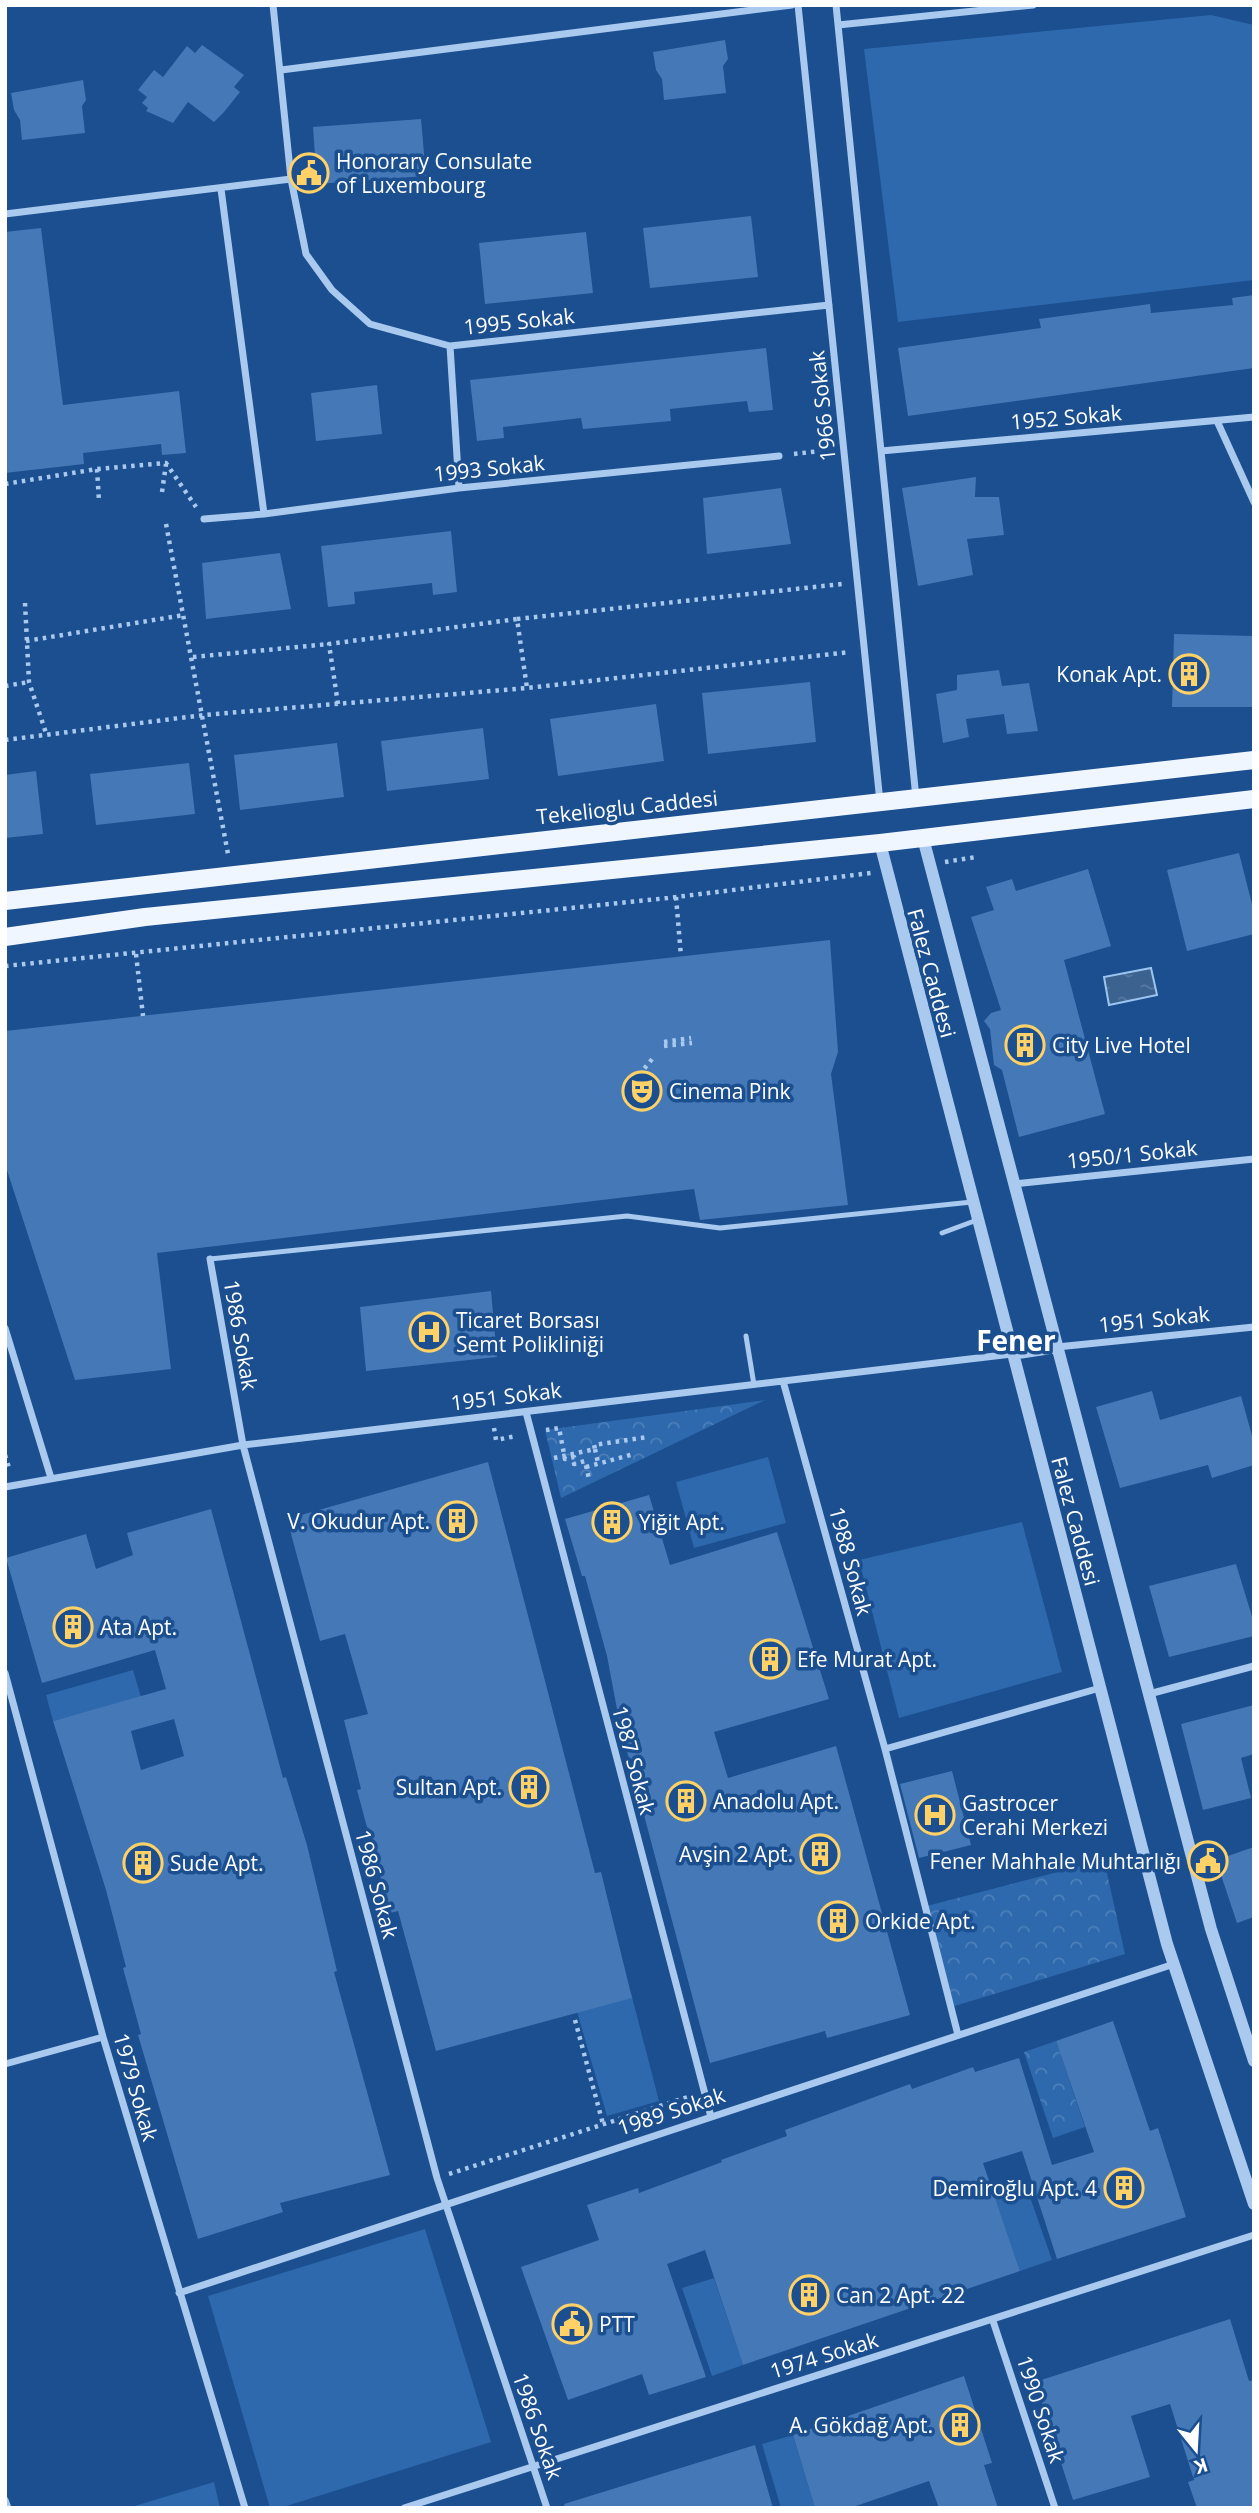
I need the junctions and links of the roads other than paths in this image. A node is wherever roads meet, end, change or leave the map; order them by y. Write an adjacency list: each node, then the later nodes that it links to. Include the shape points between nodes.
1 (273, 5): 7 (street, 1995 Sokak)
2 (792, 5): 7 (street)
3 (798, 5): 11 (street, 1966 Sokak)
4 (836, 5): 6 (street)
5 (1033, 5): 6 (street)
6 (838, 25): 15 (street)
7 (281, 70): 8 (street, 1995 Sokak)
8 (291, 178): 9 (street); 12 (street, 1995 Sokak, via 306,254 332,290 370,324)
9 (221, 189): 10 (street); 19 (street)
10 (5, 214)
11 (829, 305): 12 (street, 1995 Sokak); 24 (street, 1966 Sokak)
12 (450, 346): 17 (street)
13 (1254, 416): 14 (street, 1952 Sokak)
14 (1217, 421): 15 (street, 1952 Sokak); 18 (street)
15 (881, 451): 22 (street)
16 (779, 456): 17 (street, 1993 Sokak)
17 (459, 488): 19 (street, 1993 Sokak)
18 (1254, 502)
19 (264, 514): 20 (street, 1993 Sokak)
20 (204, 519)
21 (1254, 760): 22 (main road, Tekelioglu Caddesi)
22 (916, 799): 24 (main road, Tekelioglu Caddesi)
23 (1254, 799): 25 (main road)
24 (880, 803): 27 (main road, Tekelioglu Caddesi)
25 (923, 838): 26 (main road); 30 (street, Falez Caddesi)
26 (880, 843): 28 (main road, via 145,917); 31 (street, Falez Caddesi)
27 (5, 901)
28 (5, 937)
29 (1254, 1159): 30 (street, 1950/1 Sokak)
30 (1014, 1184): 38 (street, Falez Caddesi)
31 (972, 1202): 32 (street, Falez Caddesi); 34 (lane, via 720,1228 626,1216)
32 (977, 1220): 33 (lane); 39 (street, Falez Caddesi)
33 (943, 1233)
34 (210, 1259): 43 (street, 1986 Sokak)
35 (1254, 1326): 38 (street, 1951 Sokak)
36 (5, 1328): 44 (street)
37 (746, 1336): 41 (lane)
38 (1057, 1347): 39 (street); 49 (street, Falez Caddesi)
39 (1012, 1354): 40 (street, 1951 Sokak); 48 (street, Falez Caddesi)
40 (783, 1381): 41 (street, 1951 Sokak); 50 (street, 1988 Sokak)
41 (754, 1385): 42 (street, 1951 Sokak)
42 (526, 1412): 43 (street, 1951 Sokak); 56 (street, 1987 Sokak)
43 (243, 1445): 44 (street, 1951 Sokak); 58 (street, 1986 Sokak)
44 (51, 1478): 45 (street, 1951 Sokak)
45 (5, 1487)
46 (1254, 1667): 49 (street)
47 (5, 1673): 53 (street, 1979 Sokak)
48 (1100, 1688): 50 (street); 51 (street, Falez Caddesi)
49 (1149, 1693): 54 (street, Falez Caddesi, via 1211,1929)
50 (885, 1749): 52 (street, 1988 Sokak)
51 (1174, 1964): 52 (street, 1989 Sokak); 57 (street, Falez Caddesi)
52 (958, 2035): 56 (street, 1989 Sokak)
53 (103, 2037): 55 (street); 60 (street, 1979 Sokak)
54 (1253, 2056)
55 (5, 2064)
56 (711, 2117): 58 (street, 1989 Sokak)
57 (1254, 2204)
58 (444, 2205): 60 (street, 1989 Sokak); 62 (street, 1986 Sokak)
59 (1254, 2235): 61 (street, 1974 Sokak)
60 (179, 2292): 65 (street, 1979 Sokak)
61 (993, 2321): 62 (street, 1974 Sokak); 68 (street, 1990 Sokak)
62 (532, 2464): 66 (street, 1974 Sokak); 67 (street, 1986 Sokak)
63 (5, 2500): 64 (street)
64 (8, 2508)
65 (246, 2508)
66 (404, 2508)
67 (547, 2508)
68 (1055, 2508)

